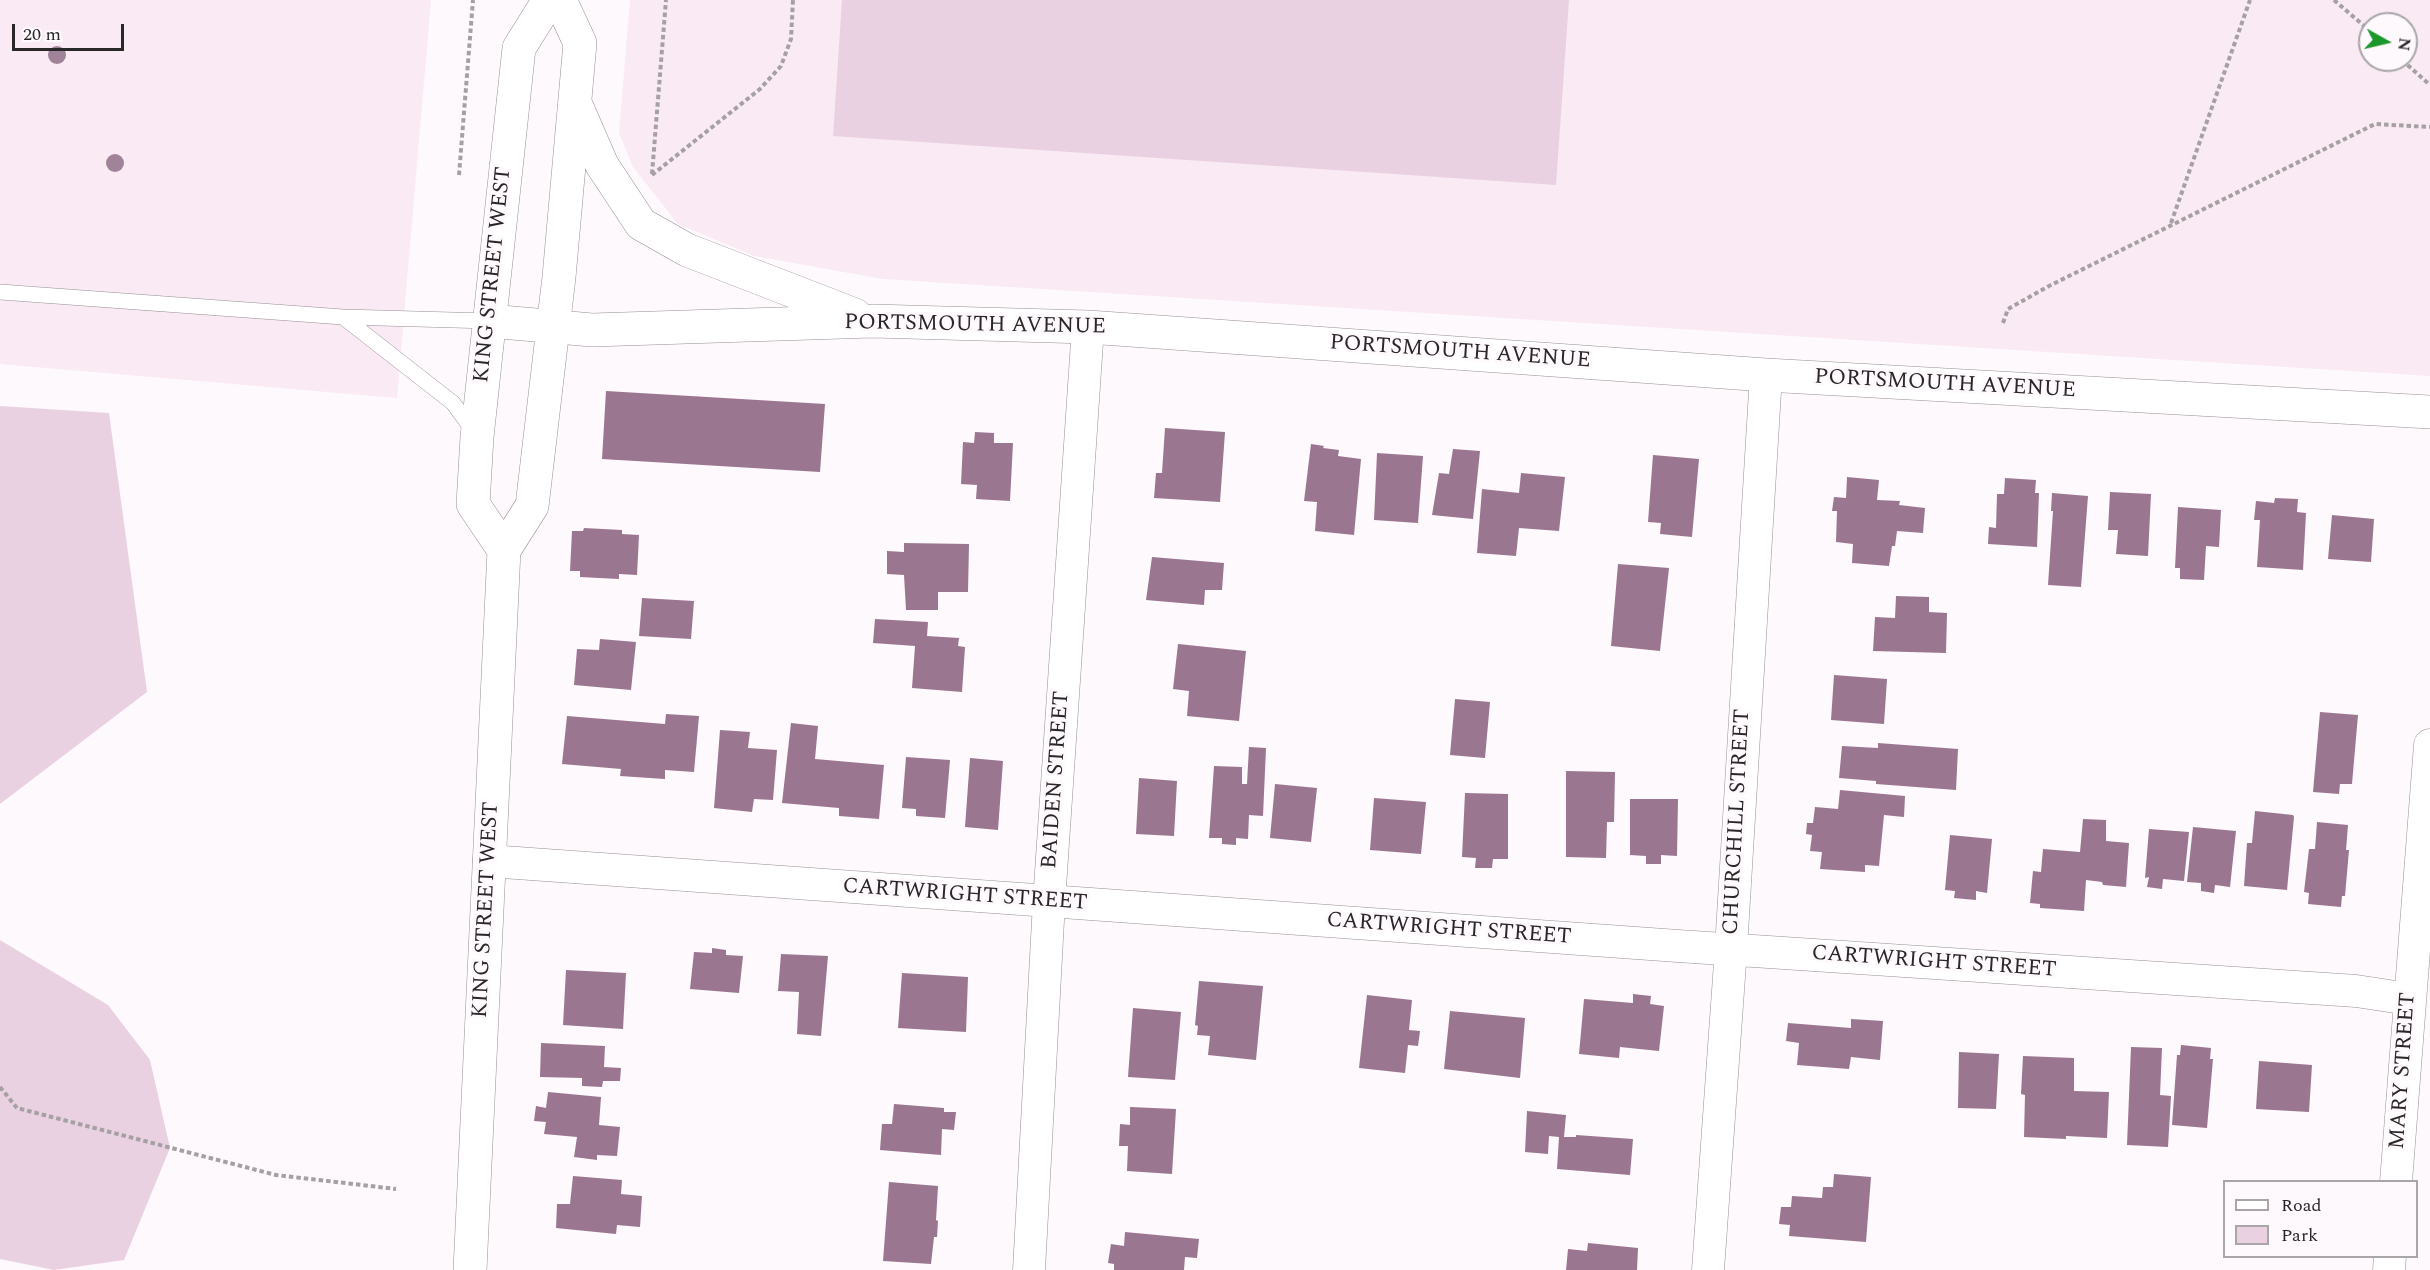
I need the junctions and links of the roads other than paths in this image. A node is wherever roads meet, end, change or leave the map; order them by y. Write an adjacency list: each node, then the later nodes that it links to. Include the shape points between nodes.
1 (549, 0): 6 (main road, KING STREET WEST, via 519,48)
2 (560, 0): 3 (main road, KING STREET WEST, via 580,43)
3 (574, 102): 7 (main road, via 602,165 641,224 687,250); 8 (main road, KING STREET WEST)
4 (0, 292): 5 (lane)
5 (344, 316): 6 (lane); 12 (lane, via 453,403)
6 (490, 321): 8 (main road, PORTSMOUTH AVENUE); 12 (main road, KING STREET WEST)
7 (873, 321): 8 (main road, PORTSMOUTH AVENUE, via 592,330); 9 (main road, PORTSMOUTH AVENUE)
8 (552, 326): 13 (main road, KING STREET WEST, via 532,506)
9 (1088, 327): 10 (main road, PORTSMOUTH AVENUE); 16 (street, BAIDEN STREET)
10 (1766, 375): 11 (main road, PORTSMOUTH AVENUE); 17 (street, CHURCHILL STREET)
11 (2430, 412)
12 (477, 437): 13 (main road, KING STREET WEST, via 473,504)
13 (504, 550): 15 (main road, KING STREET WEST)
14 (2430, 745): 18 (street, MARY STREET)
15 (489, 861): 16 (street, CARTWRIGHT STREET); 20 (main road, KING STREET WEST)
16 (1049, 902): 17 (street, CARTWRIGHT STREET); 21 (street, BAIDEN STREET)
17 (1731, 949): 18 (street, CARTWRIGHT STREET, via 2356,991); 22 (street, CHURCHILL STREET)
18 (2409, 999): 19 (street, MARY STREET)
19 (2396, 1180)
20 (470, 1270)
21 (1029, 1270)
22 (1708, 1270)

